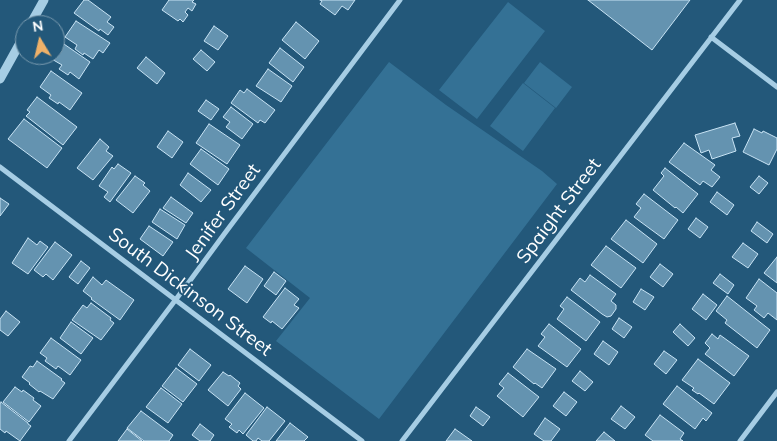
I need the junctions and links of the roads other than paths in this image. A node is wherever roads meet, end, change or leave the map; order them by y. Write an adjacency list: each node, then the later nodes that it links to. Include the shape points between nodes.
1 (44, 0): 4 (street)
2 (400, 0): 10 (street, Jenifer Street)
3 (740, 0): 5 (street, Spaight Street)
4 (36, 15)
5 (711, 38): 8 (street); 14 (street, Spaight Street)
6 (15, 52): 7 (street)
7 (0, 78)
8 (777, 87)
9 (0, 167): 10 (street, South Dickinson Street)
10 (176, 300): 12 (street, Jenifer Street); 13 (street, South Dickinson Street)
11 (777, 392): 15 (street)
12 (69, 441)
13 (362, 441)
14 (402, 441)
15 (740, 441)

